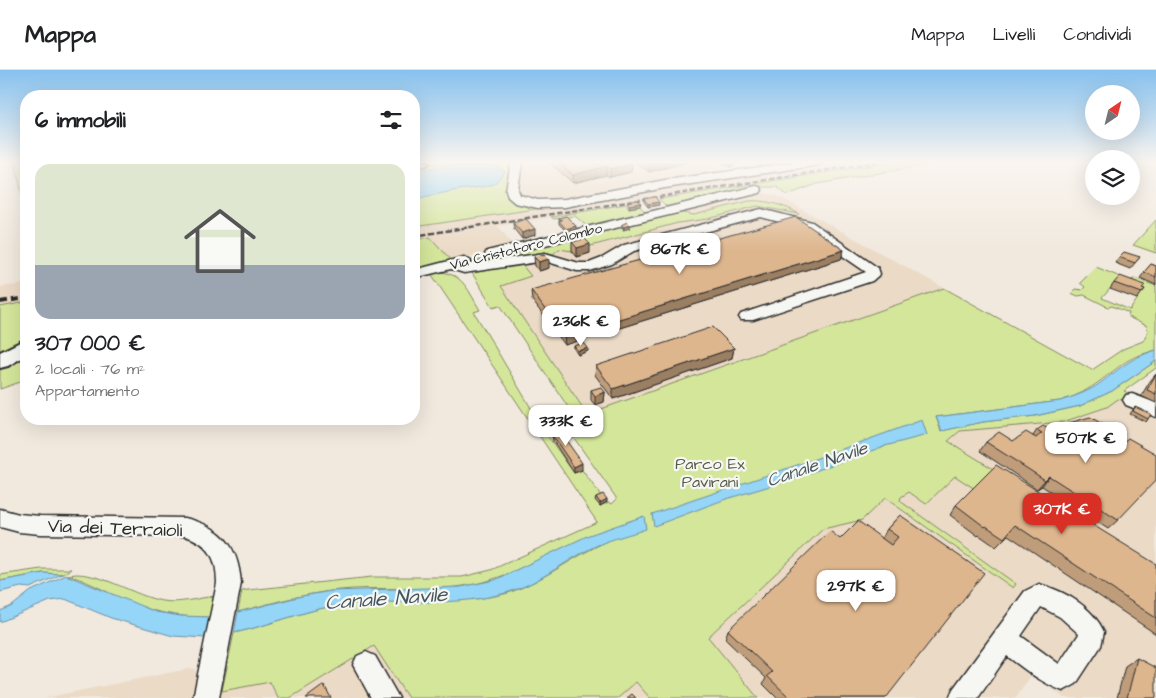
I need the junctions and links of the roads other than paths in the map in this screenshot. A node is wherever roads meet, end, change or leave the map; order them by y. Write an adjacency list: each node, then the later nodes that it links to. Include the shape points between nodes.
1 (512, 191): 2 (street, Via Cristoforo Colombo, via 519,200 546,204)
2 (624, 191)
3 (751, 191): 4 (street, Via Cristoforo Colombo)
4 (453, 264): 5 (street, Via Cristoforo Colombo); 6 (street, via 464,269 545,257 577,267 590,267 629,248 761,213 807,225 873,271 867,278)
5 (420, 272)
6 (748, 317)
7 (20, 349): 8 (main road)
8 (0, 360)
9 (1132, 400): 10 (street)
10 (1156, 410)
11 (0, 518): 14 (street, Via dei Terraioli, via 33,524 172,526 197,530 210,537 224,553 230,574)
12 (1005, 639): 16 (street)
13 (366, 665): 15 (street)
14 (206, 698)
15 (386, 698)
16 (962, 698)

